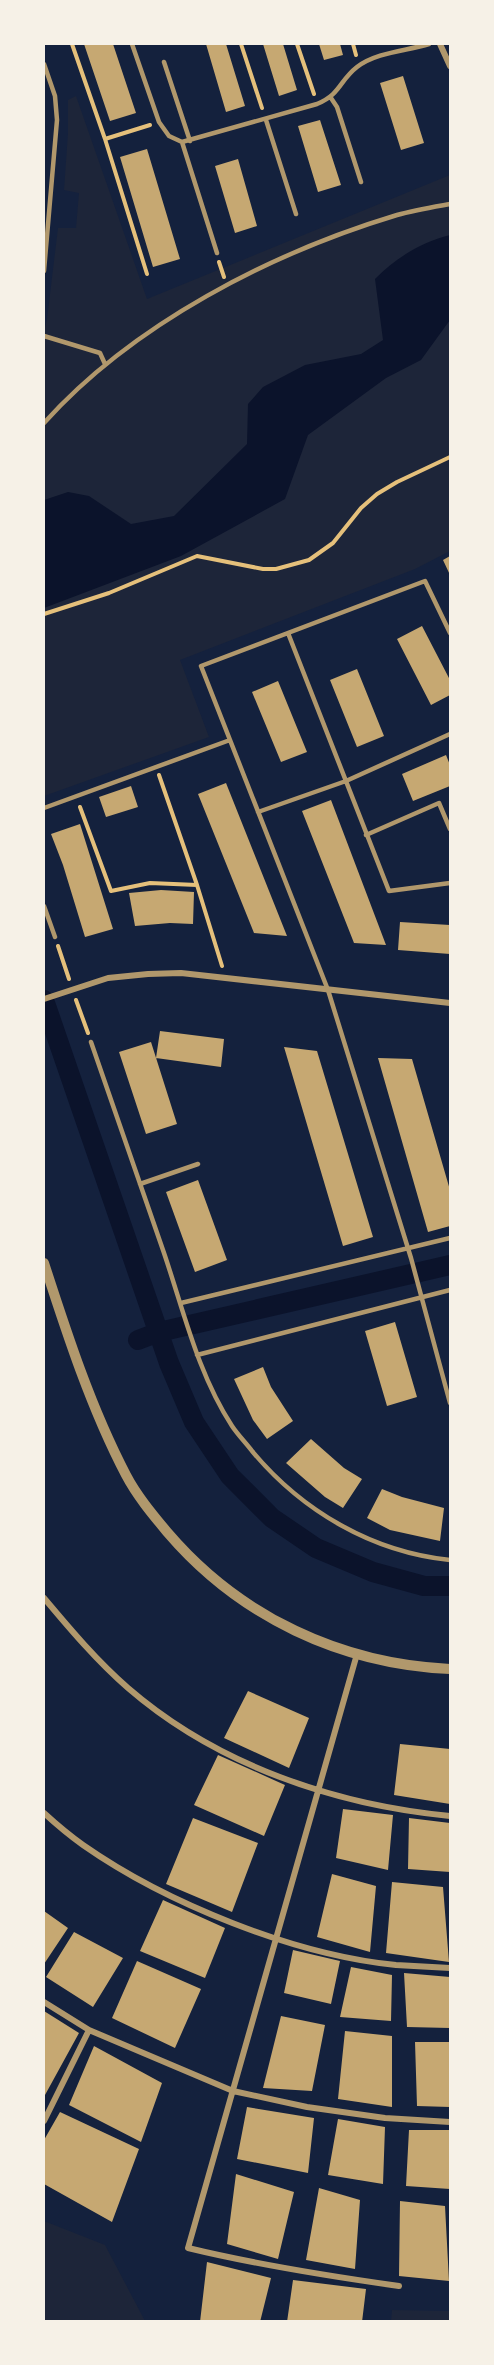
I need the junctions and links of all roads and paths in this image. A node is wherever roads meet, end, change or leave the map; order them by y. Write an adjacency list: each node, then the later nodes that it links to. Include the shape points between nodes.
1 (72, 44): 14 (path)
2 (132, 44): 13 (lane)
3 (241, 44): 12 (path)
4 (297, 44): 11 (path)
5 (429, 44): 10 (lane, via 360,65 346,76)
6 (441, 44): 9 (street)
7 (164, 62): 15 (lane)
8 (44, 64): 21 (lane, via 55,96 57,120)
9 (450, 66)
10 (331, 98): 11 (lane); 17 (lane)
11 (317, 104): 12 (lane)
12 (266, 120): 15 (lane); 19 (lane)
13 (159, 122): 14 (path); 16 (lane, via 168,136)
14 (105, 139): 22 (path)
15 (190, 141): 16 (lane)
16 (182, 142): 20 (lane)
17 (362, 182)
18 (450, 204): 23 (lane, via 398,214 331,238)
19 (296, 214)
20 (217, 253): 23 (path)
21 (44, 271)
22 (147, 274)
23 (226, 287): 25 (lane)
24 (44, 336): 25 (lane, via 100,353)
25 (105, 364): 26 (lane)
26 (44, 423)
27 (450, 457): 28 (path, via 377,494 333,543 309,560 263,569 197,556 109,593)
28 (44, 614)
29 (288, 633): 30 (lane, via 425,581); 32 (lane, via 201,666); 34 (lane)
30 (450, 633)
31 (450, 734): 34 (lane)
32 (230, 740): 33 (lane); 37 (lane)
33 (157, 767): 35 (lane); 41 (path)
34 (346, 781): 37 (lane); 39 (lane)
35 (76, 796): 36 (lane); 41 (path, via 111,891 150,883)
36 (44, 808)
37 (258, 812): 47 (lane)
38 (450, 829): 39 (lane, via 439,803)
39 (366, 835): 40 (lane, via 389,891)
40 (450, 883)
41 (197, 885): 46 (path)
42 (44, 906): 43 (lane)
43 (55, 937)
44 (62, 960): 45 (path)
45 (64, 966)
46 (225, 978): 47 (street); 48 (street, via 148,974 108,978)
47 (328, 990): 50 (street); 56 (lane)
48 (69, 991): 49 (street); 51 (path)
49 (44, 999)
50 (450, 1003)
51 (87, 1030)
52 (91, 1042): 54 (lane)
53 (198, 1164): 54 (lane)
54 (140, 1184): 60 (lane)
55 (450, 1238): 56 (lane)
56 (407, 1248): 59 (lane); 60 (lane)
57 (44, 1263): 65 (street, via 103,1427 127,1476 154,1516 187,1555 254,1608 315,1641)
58 (450, 1290): 59 (lane)
59 (421, 1297): 61 (lane); 62 (lane)
60 (181, 1303): 61 (lane)
61 (197, 1355): 63 (lane, via 233,1427 290,1491 348,1530 386,1546)
62 (450, 1403)
63 (450, 1560)
64 (44, 1598): 67 (street, via 128,1687 173,1722 222,1750)
65 (357, 1654): 66 (street, via 401,1665); 67 (street)
66 (450, 1669)
67 (318, 1791): 69 (street, via 405,1812); 70 (street)
68 (44, 1813): 70 (street, via 83,1845 154,1887)
69 (450, 1816)
70 (276, 1938): 71 (street, via 394,1965); 74 (street)
71 (450, 1968)
72 (44, 2002): 73 (street)
73 (89, 2030): 74 (street); 75 (street)
74 (233, 2091): 76 (street, via 374,2117); 77 (street, via 188,2248 244,2262)
75 (44, 2121)
76 (450, 2122)
77 (399, 2286)

